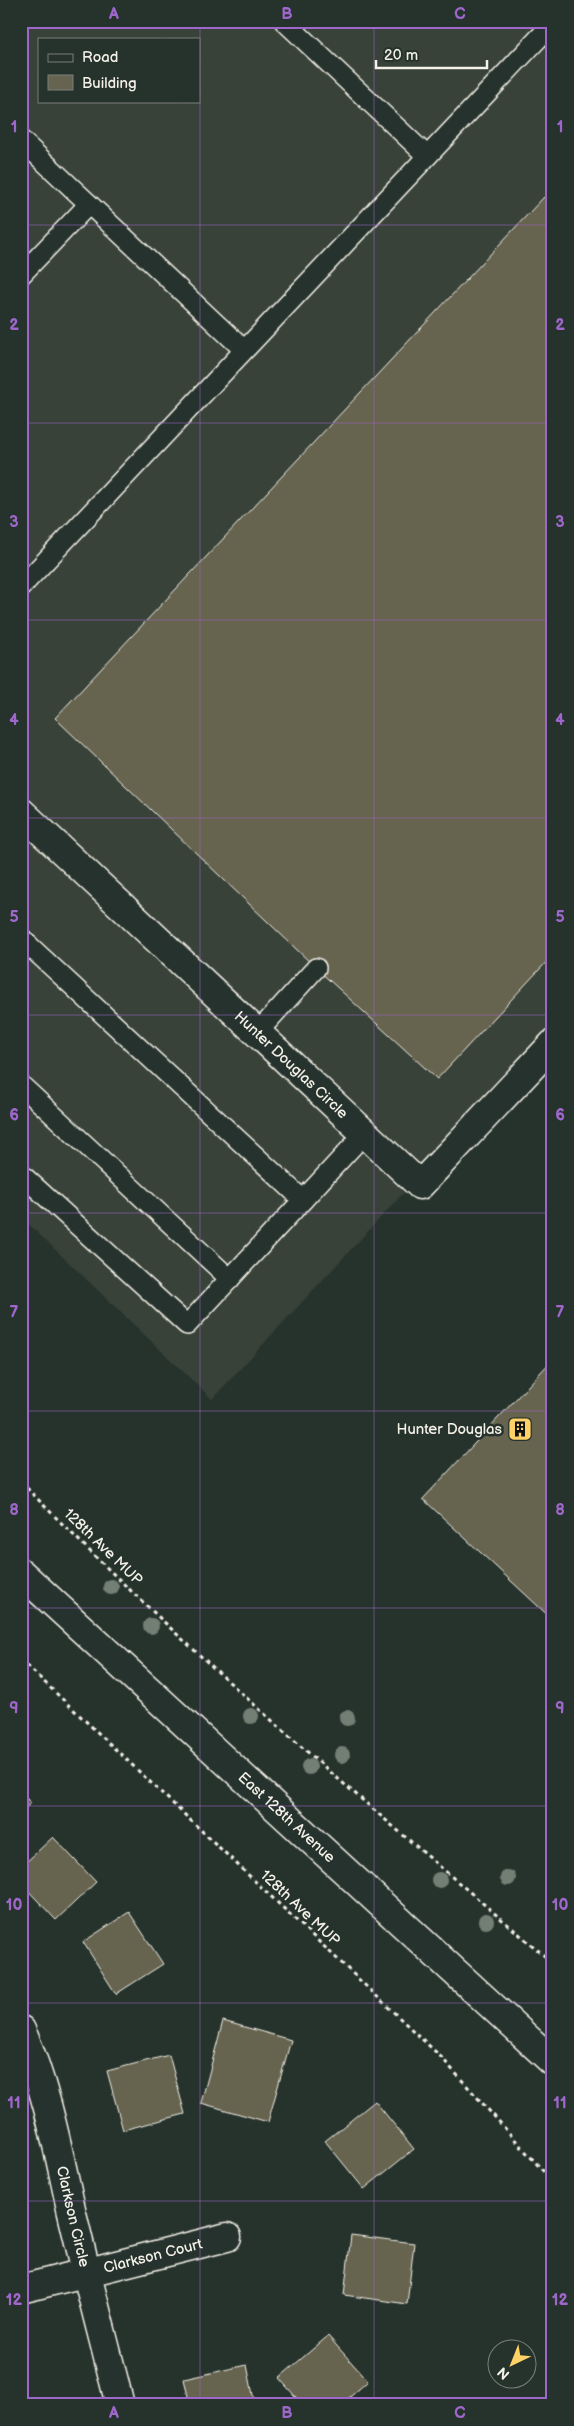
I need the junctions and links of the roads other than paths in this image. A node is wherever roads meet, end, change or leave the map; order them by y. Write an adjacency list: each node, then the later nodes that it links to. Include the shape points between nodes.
1 (284, 21): 4 (lane)
2 (553, 23): 4 (lane)
3 (21, 140): 5 (lane)
4 (427, 156): 7 (lane)
5 (88, 204): 6 (lane); 7 (lane)
6 (21, 275)
7 (243, 349): 8 (lane)
8 (21, 587)
9 (21, 812): 12 (street, Hunter Douglas Circle)
10 (21, 938): 17 (lane)
11 (316, 968): 12 (lane)
12 (257, 1033): 15 (street, Hunter Douglas Circle)
13 (553, 1044): 15 (street, Hunter Douglas Circle, via 420,1185)
14 (21, 1085): 18 (lane)
15 (365, 1133): 17 (lane)
16 (21, 1174): 18 (lane, via 187,1325)
17 (303, 1200): 18 (lane)
18 (230, 1279)
19 (21, 1573): 21 (street, East 128th Avenue)
20 (21, 2030): 23 (street, Clarkson Circle, via 46,2096)
21 (553, 2062)
22 (227, 2237): 23 (street, Clarkson Court)
23 (86, 2273): 24 (street, Clarkson Court); 25 (street, Clarkson Circle)
24 (21, 2289)
25 (120, 2405)

